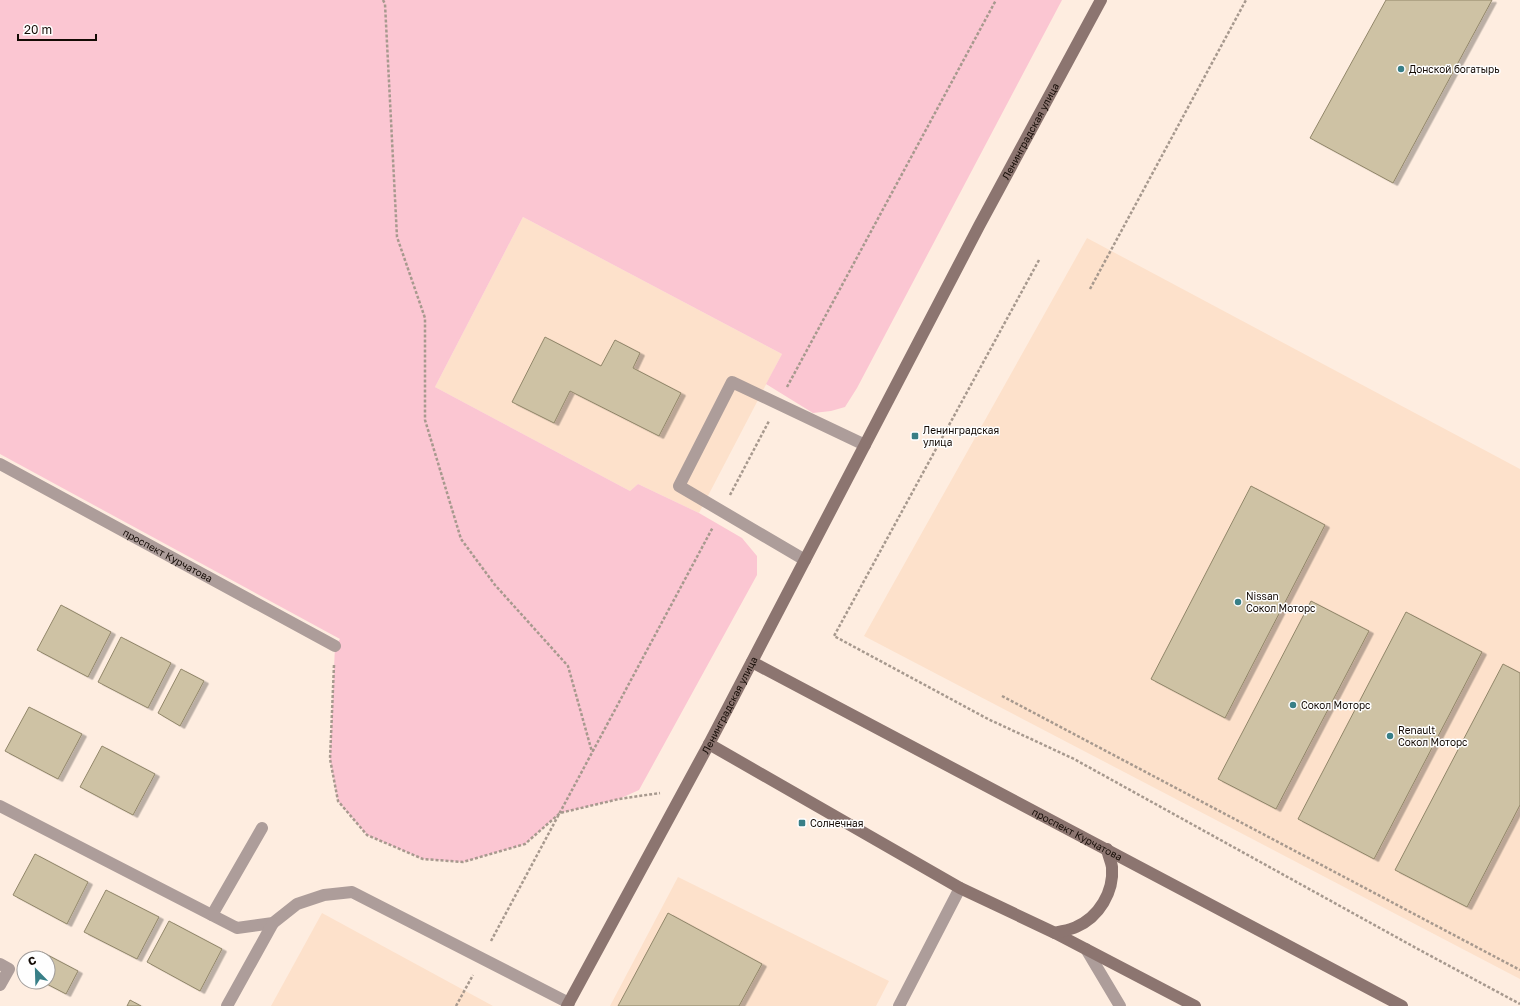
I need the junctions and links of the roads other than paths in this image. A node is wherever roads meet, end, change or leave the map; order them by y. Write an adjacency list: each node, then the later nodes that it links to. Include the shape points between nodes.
1 (1101, 0): 3 (street, Ленинградская улица)
2 (1107, 0): 7 (street)
3 (865, 445): 5 (street, Ленинградская улица); 5 (street, via 732,382 679,486)
4 (0, 464): 6 (street, проспект Курчатова)
5 (805, 560): 7 (street, Ленинградская улица)
6 (335, 646)
7 (754, 663): 8 (street, Ленинградская улица); 11 (street, проспект Курчатова)
8 (712, 746): 12 (street); 19 (street); 19 (street, Ленинградская улица, via 678,800)
9 (0, 806): 13 (street)
10 (262, 828): 13 (street)
11 (1107, 849): 15 (street, via 1112,867 1111,886 1104,903 1092,917 1076,927); 24 (street, проспект Курчатова)
12 (960, 888): 15 (street); 21 (street)
13 (212, 915): 14 (street, via 237,928)
14 (273, 923): 19 (street, via 297,904 324,895 352,892); 20 (street)
15 (1055, 933): 16 (street)
16 (1086, 949): 22 (street); 23 (street)
17 (0, 964): 18 (street, via 9,969)
18 (0, 985)
19 (571, 1005)
20 (227, 1006)
21 (899, 1006)
22 (1120, 1006)
23 (1195, 1006)
24 (1402, 1006)

